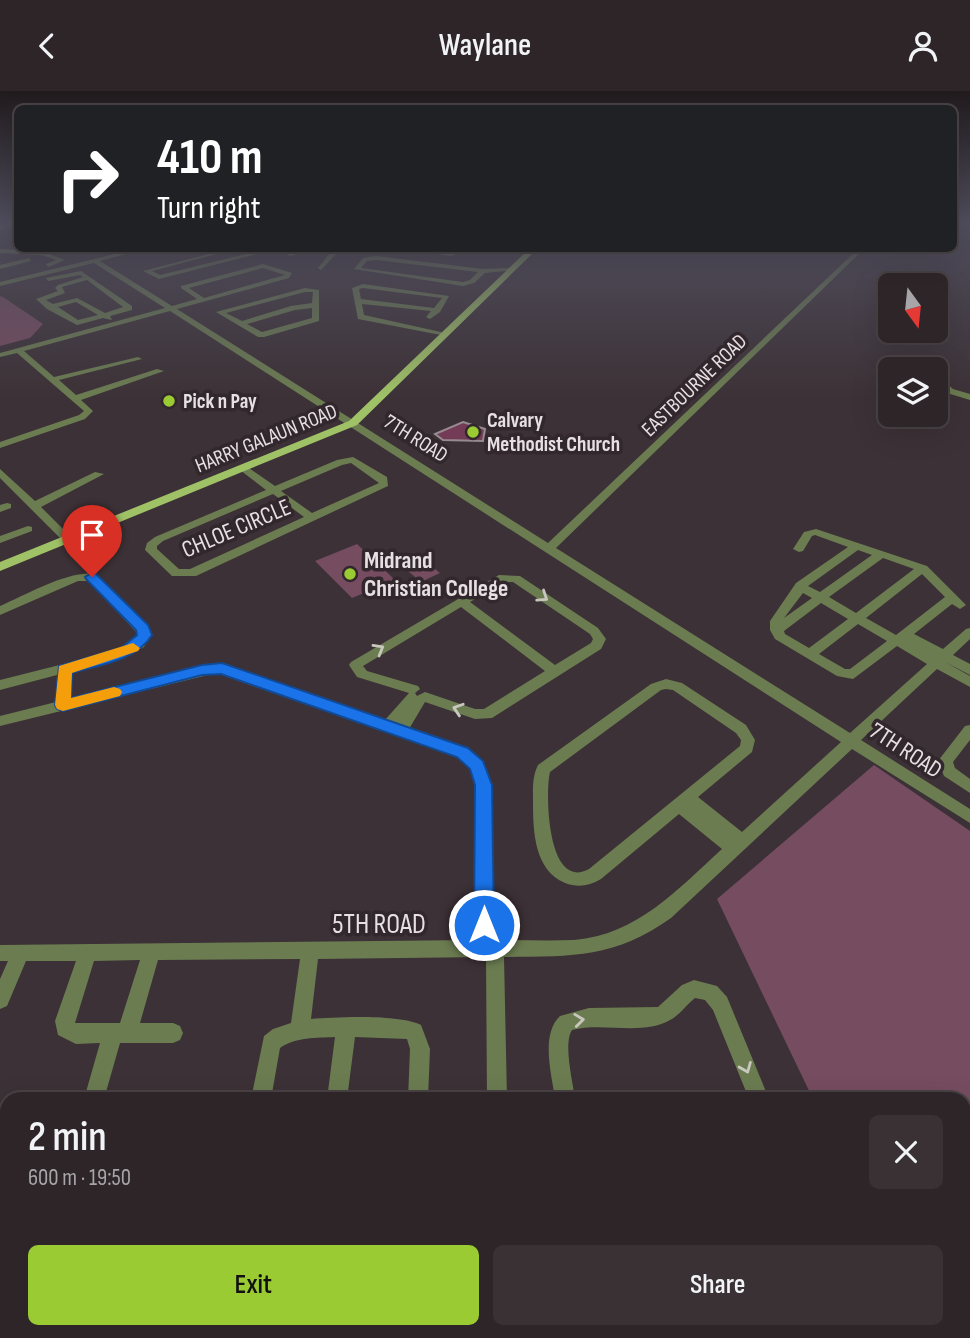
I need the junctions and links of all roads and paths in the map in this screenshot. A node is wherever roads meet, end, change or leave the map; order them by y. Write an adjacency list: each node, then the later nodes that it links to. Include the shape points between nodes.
1 (76, 281): 13 (street, via 59,286 63,292 40,298)
2 (93, 281): 17 (street, via 129,306)
3 (129, 281): 14 (street, 7TH ROAD)
4 (205, 281): 10 (street, via 183,287)
5 (271, 281): 10 (street)
6 (441, 281): 7 (street)
7 (473, 281)
8 (500, 281): 22 (main road, HARRY GALAUN ROAD)
9 (828, 281): 50 (street, EASTBOURNE ROAD)
10 (201, 299): 14 (street)
11 (357, 301): 15 (street); 15 (street, via 355,289 360,286 446,296); 22 (street, via 361,317)
12 (316, 305): 16 (street, via 316,290 310,289); 21 (street); 21 (street, via 315,321 270,335 259,335)
13 (50, 307): 17 (street, via 76,323); 17 (street, via 76,299)
14 (171, 307): 19 (street, 7TH ROAD); 20 (street)
15 (437, 310): 18 (street)
16 (220, 312): 19 (street); 21 (street)
17 (106, 316): 20 (street)
18 (430, 317)
19 (199, 318): 31 (street, 7TH ROAD)
20 (116, 323): 23 (street)
21 (240, 324)
22 (446, 334): 31 (main road, HARRY GALAUN ROAD)
23 (18, 350): 24 (street); 27 (street)
24 (0, 355)
25 (138, 359): 27 (street)
26 (160, 371): 30 (street)
27 (54, 379): 30 (street)
28 (948, 389): 29 (street)
29 (970, 397)
30 (77, 398): 32 (street, via 89,409 86,415)
31 (353, 423): 33 (main road, HARRY GALAUN ROAD); 50 (street, 7TH ROAD)
32 (0, 445)
33 (243, 468): 39 (street); 47 (main road, HARRY GALAUN ROAD)
34 (0, 472): 38 (street)
35 (312, 473): 37 (street); 39 (street, CHLOE CIRCLE); 43 (street, CHLOE CIRCLE, via 353,460 384,481 382,486)
36 (99, 474): 40 (street)
37 (323, 481)
38 (5, 484): 40 (street)
39 (274, 489): 41 (street, CHLOE CIRCLE); 43 (street)
40 (34, 506): 47 (street)
41 (233, 506): 42 (street, CHLOE CIRCLE); 44 (street, CHLOE CIRCLE)
42 (243, 515)
43 (312, 518): 44 (street, CHLOE CIRCLE, via 198,571 180,574 151,551 151,545)
44 (190, 525): 46 (street, CHLOE CIRCLE)
45 (28, 529): 48 (street)
46 (202, 534)
47 (67, 539): 53 (main road, HARRY GALAUN ROAD)
48 (0, 541)
49 (858, 545): 51 (street, via 813,532); 52 (street); 55 (street)
50 (550, 548): 75 (street, 7TH ROAD)
51 (799, 549)
52 (882, 553): 54 (street); 56 (street)
53 (0, 567)
54 (923, 568): 59 (street); 62 (street, via 956,601)
55 (800, 586): 56 (street); 60 (street, via 780,610)
56 (821, 597): 59 (street); 60 (street)
57 (461, 601): 67 (street); 67 (street, one-way to 67, via 499,580 513,578 597,634 596,646); 70 (street, one-way to 57, via 362,674 356,665)
58 (0, 611): 65 (street, via 71,580 92,577 143,629 142,640 135,647)
59 (859, 618): 62 (street); 63 (street)
60 (776, 630): 63 (street, via 782,639)
61 (970, 632): 64 (street, 5TH ROAD)
62 (902, 637): 63 (street, via 853,674 842,673); 64 (street)
63 (810, 654)
64 (939, 659): 66 (street); 75 (street, 5TH ROAD)
65 (64, 670): 69 (street); 71 (street)
66 (962, 670): 68 (street)
67 (555, 672): 70 (street, one-way to 70, via 487,714)
68 (970, 682)
69 (0, 685)
70 (417, 696): 73 (street)
71 (63, 705): 72 (street); 73 (street, via 218,668)
72 (0, 721)
73 (394, 729): 81 (street, via 463,753 480,771)
74 (970, 730): 76 (street, via 945,761 949,772)
75 (855, 739): 78 (street, 7TH ROAD); 79 (street, 7TH ROAD); 80 (street, 5TH ROAD)
76 (970, 786)
77 (684, 801): 77 (street, via 589,878 561,874 548,862 540,781 543,769 661,685 677,686 741,729 748,740 745,751); 80 (street)
78 (970, 810)
79 (970, 817)
80 (738, 845): 81 (street, 5TH ROAD, via 665,912 624,937 575,948)
81 (490, 949): 82 (street, 5TH ROAD); 96 (street)
82 (310, 950): 84 (street, 5TH ROAD); 88 (street)
83 (88, 951): 84 (street, 5TH ROAD); 86 (street, 5TH ROAD); 90 (street, via 65,1028 76,1034)
84 (152, 951): 90 (street)
85 (0, 953): 86 (street, 5TH ROAD)
86 (21, 953): 87 (street)
87 (0, 1000)
88 (300, 1029): 89 (street); 93 (street, via 280,1034 271,1043)
89 (346, 1029): 94 (street); 95 (street, via 414,1032 420,1049)
90 (120, 1033): 91 (street); 92 (street)
91 (173, 1033)
92 (97, 1092)
93 (262, 1092)
94 (338, 1092)
95 (418, 1092)
96 (497, 1092)
97 (564, 1092): 98 (street, one-way to 98, via 560,1031 566,1022 660,1016 694,989 710,992 720,1004)
98 (756, 1092)

